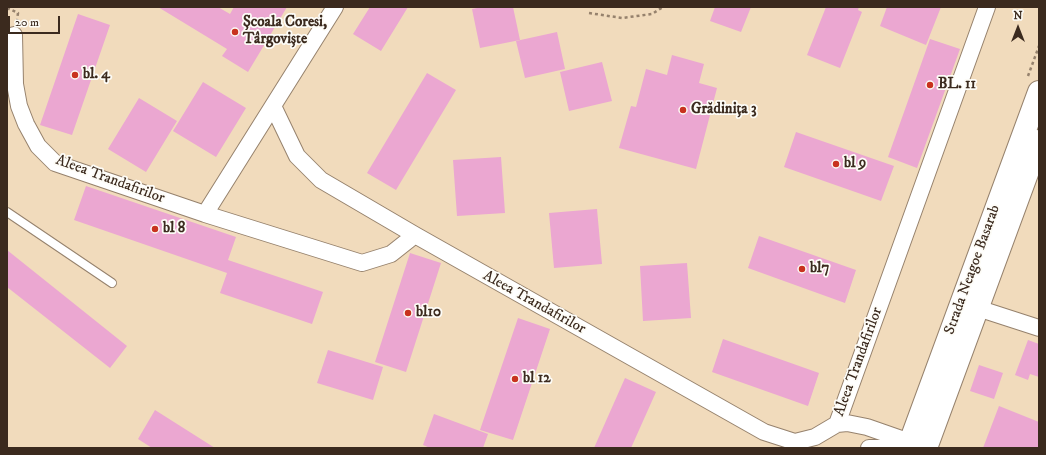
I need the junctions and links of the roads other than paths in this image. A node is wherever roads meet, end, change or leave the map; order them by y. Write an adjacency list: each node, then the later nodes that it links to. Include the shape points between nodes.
1 (335, 7): 5 (street)
2 (987, 7): 14 (street, Aleea Trandafirilor)
3 (14, 35): 9 (street, Aleea Trandafirilor, via 15,84 19,106 38,146 56,163)
4 (1039, 92): 7 (street, Strada Neagoe Basarab)
5 (273, 106): 9 (street); 10 (street, Aleea Trandafirilor, via 297,156 321,180)
6 (1039, 142): 7 (street, Strada Neagoe Basarab)
7 (1029, 160): 12 (street, Strada Neagoe Basarab)
8 (7, 212): 11 (lane)
9 (206, 214): 10 (street, Aleea Trandafirilor, via 362,263 391,254)
10 (415, 235): 15 (street, Aleea Trandafirilor, via 764,432)
11 (112, 283)
12 (970, 305): 13 (street); 16 (street, Strada Neagoe Basarab)
13 (1039, 328)
14 (837, 424): 15 (street, Aleea Trandafirilor, via 815,437); 16 (street, via 860,425)
15 (795, 442): 17 (street)
16 (914, 447): 18 (street)
17 (818, 448)
18 (869, 448)

